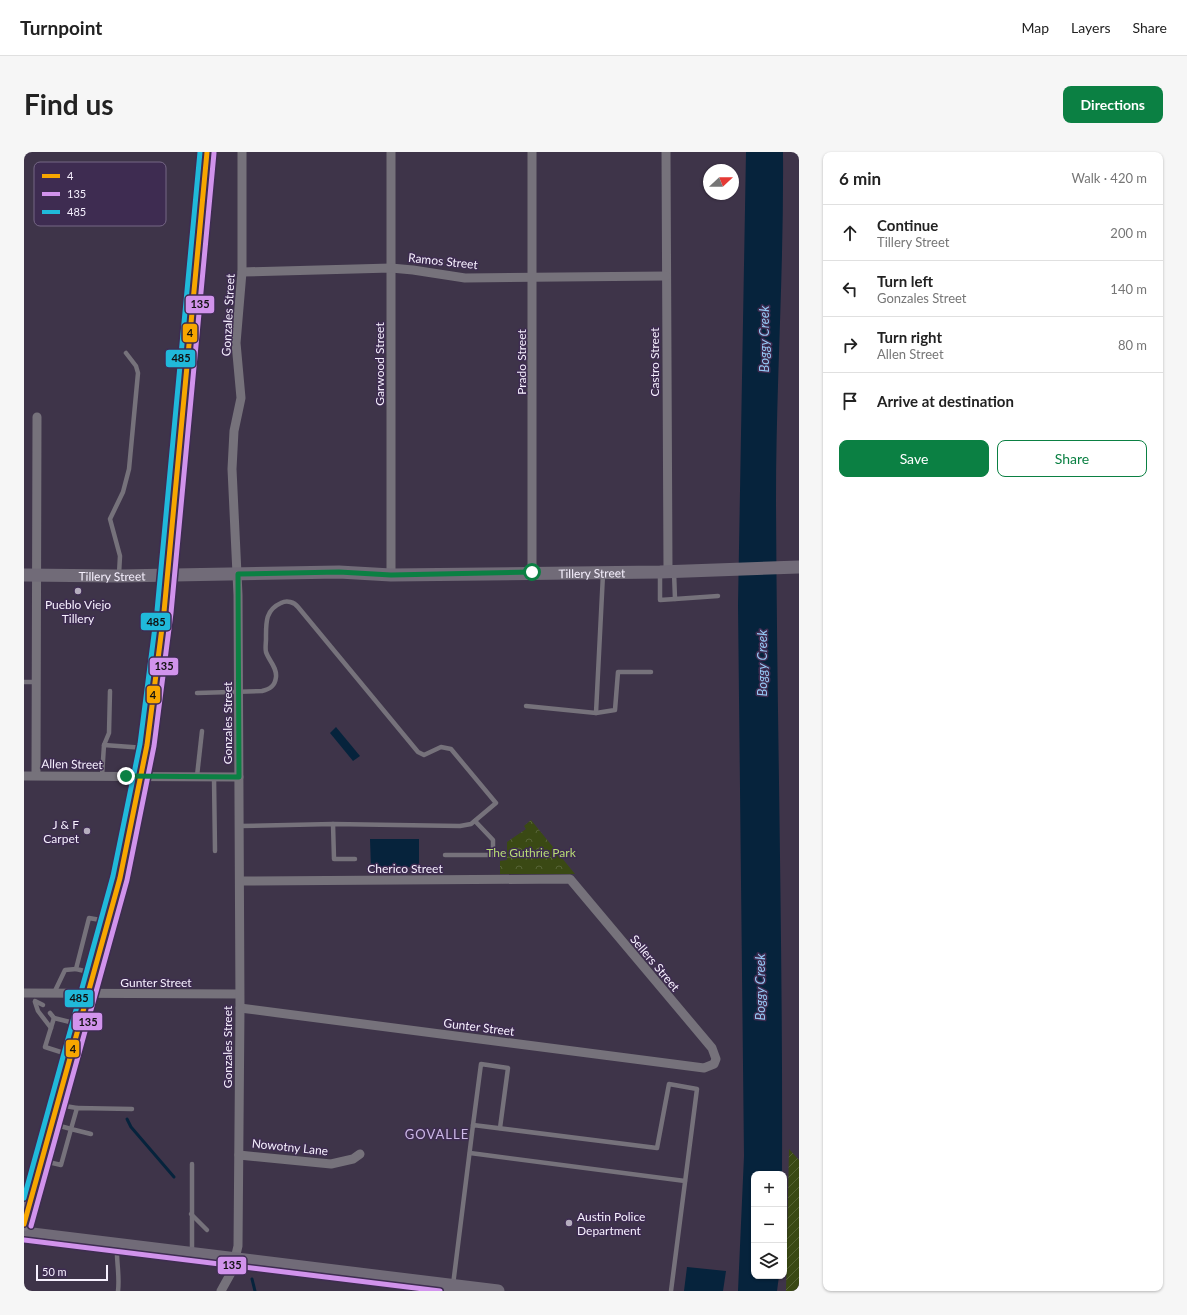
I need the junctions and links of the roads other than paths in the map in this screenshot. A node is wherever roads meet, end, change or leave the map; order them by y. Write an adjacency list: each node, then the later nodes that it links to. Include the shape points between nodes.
1 (242, 152): 7 (street, Gonzales Street)
2 (391, 152): 6 (street, Garwood Street)
3 (532, 152): 8 (street, Prado Street)
4 (666, 152): 9 (street, Castro Street)
5 (206, 157): 32 (main road, bridge, via 164,612)
6 (391, 268): 7 (street, Ramos Street); 8 (street, Ramos Street, via 465,278); 18 (street, Garwood Street)
7 (242, 272): 16 (street, Gonzales Street, via 236,343 241,398 234,431 232,469)
8 (533, 276): 9 (street, Ramos Street); 14 (street, Prado Street)
9 (666, 276): 13 (street, Castro Street)
10 (126, 352): 19 (lane, via 138,373 129,469 110,519 120,556)
11 (37, 417): 17 (street)
12 (799, 567): 13 (street, Tillery Street)
13 (667, 571): 15 (street, Tillery Street); 21 (lane); 21 (lane, via 660,600)
14 (532, 572): 15 (street, Tillery Street); 18 (street, Tillery Street)
15 (603, 572): 29 (lane)
16 (238, 574): 18 (street, Tillery Street, via 339,572); 19 (street, Tillery Street); 26 (street, Gonzales Street)
17 (30, 575): 19 (street, Tillery Street); 24 (street)
18 (391, 575)
19 (119, 576)
20 (718, 596): 21 (lane)
21 (675, 599)
22 (651, 672): 29 (lane, via 618,672 616,710)
23 (24, 682): 24 (lane)
24 (36, 682): 34 (street)
25 (110, 691): 31 (lane, via 109,733)
26 (239, 692): 27 (lane); 39 (street, Gonzales Street); 40 (lane, via 262,691 274,685 276,671 266,651 266,617 277,604 284,601 295,603 418,752 424,755 441,747 451,749 482,786 496,803)
27 (197, 693)
28 (526, 706): 29 (lane)
29 (596, 713)
30 (202, 731): 37 (lane)
31 (104, 745): 32 (lane); 35 (lane)
32 (147, 748): 36 (main road)
33 (24, 776): 34 (street, Allen Street)
34 (36, 776): 35 (street, Allen Street)
35 (102, 776): 36 (street, Allen Street)
36 (142, 776): 37 (street, Allen Street); 48 (main road)
37 (197, 776): 38 (street, Allen Street)
38 (214, 777): 39 (street, Allen Street); 43 (lane)
39 (239, 777): 42 (street, Gonzales Street)
40 (475, 821): 41 (lane, via 460,826); 44 (lane, via 493,840 493,854)
41 (333, 824): 42 (lane); 45 (lane, via 334,859)
42 (239, 826): 47 (street, Gonzales Street)
43 (215, 851)
44 (445, 855)
45 (355, 859)
46 (570, 879): 47 (street, Cherico Street); 61 (street, Sellers Street, via 712,1048 716,1059)
47 (240, 881): 54 (street, Gonzales Street)
48 (108, 921): 49 (lane, via 89,918); 50 (main road)
49 (76, 969): 50 (lane); 52 (lane, via 65,970)
50 (94, 973): 53 (main road)
51 (24, 993): 55 (street, Gunter Street)
52 (54, 993): 53 (street, Gunter Street); 55 (street, Gunter Street)
53 (88, 993): 54 (street, Gunter Street); 58 (main road)
54 (239, 994): 57 (street, Gonzales Street)
55 (35, 997): 56 (lane); 59 (lane, via 38,1011)
56 (43, 1004)
57 (240, 1008): 61 (street, Gunter Street, via 704,1068); 72 (street, Gonzales Street)
58 (80, 1024): 59 (lane, via 52,1016); 60 (main road)
59 (51, 1028): 60 (lane, via 45,1047)
60 (71, 1055): 62 (main road)
61 (714, 1064)
62 (57, 1105): 63 (lane); 65 (main road)
63 (77, 1108): 64 (lane); 68 (lane)
64 (132, 1109)
65 (52, 1124): 68 (lane); 73 (main road)
66 (473, 1125): 67 (lane); 67 (lane, via 481,1064 508,1068); 70 (lane)
67 (500, 1128): 75 (lane, via 657,1148 670,1084 697,1089)
68 (71, 1129): 69 (lane); 73 (lane, via 61,1165)
69 (91, 1134)
70 (470, 1153): 75 (lane); 83 (lane)
71 (360, 1154): 72 (street, Nowotny Lane, via 353,1159 331,1164)
72 (239, 1155): 82 (street, Gonzales Street)
73 (42, 1160): 77 (main road)
74 (192, 1164): 76 (lane)
75 (686, 1181): 88 (lane)
76 (191, 1214): 78 (lane); 81 (lane)
77 (24, 1224)
78 (207, 1230)
79 (24, 1233): 80 (street)
80 (117, 1243): 81 (street); 85 (lane, via 116,1259 120,1272)
81 (192, 1253): 82 (street)
82 (236, 1259): 83 (street); 86 (street, Gonzales Street)
83 (453, 1285): 84 (street)
84 (471, 1289): 87 (street)
85 (118, 1291)
86 (221, 1291)
87 (498, 1291)
88 (671, 1291)

